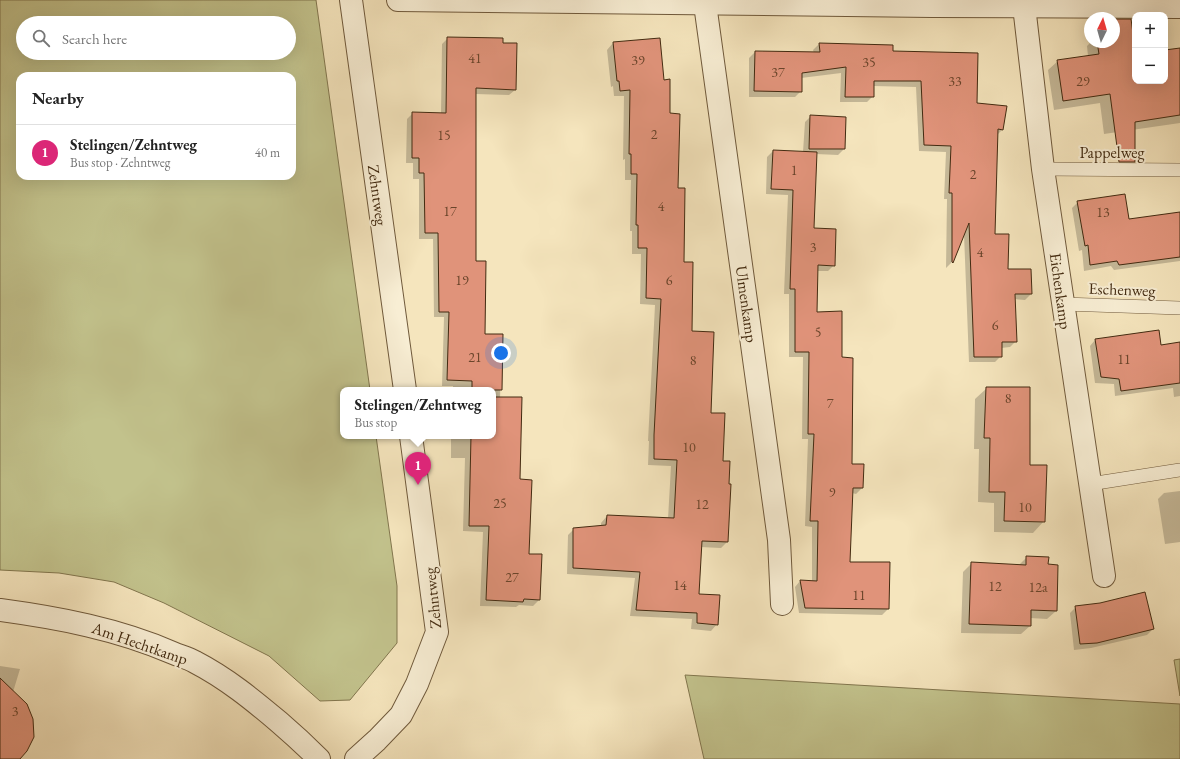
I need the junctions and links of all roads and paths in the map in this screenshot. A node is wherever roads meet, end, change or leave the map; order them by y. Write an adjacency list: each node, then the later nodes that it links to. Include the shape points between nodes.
1 (351, 0): 10 (street, Zehntweg)
2 (398, 0): 3 (street)
3 (705, 4): 4 (street); 15 (street, Ulmenkamp, via 779,540)
4 (1024, 6): 5 (street); 6 (street, Eichenkamp)
5 (1180, 7)
6 (1043, 169): 7 (lane, Pappelweg); 8 (street, Eichenkamp)
7 (1180, 170)
8 (1063, 304): 9 (lane, Eschenweg); 13 (street, Eichenkamp)
9 (1180, 308)
10 (404, 387)
11 (411, 439): 18 (street, Zehntweg, via 437,632 417,684 401,715)
12 (1180, 470): 13 (lane)
13 (1090, 484): 14 (street, Eichenkamp)
14 (1104, 576)
15 (782, 604)
16 (0, 610): 17 (street, Am Hechtkamp, via 87,625 154,644 195,662 258,704)
17 (319, 759)
18 (356, 759)

